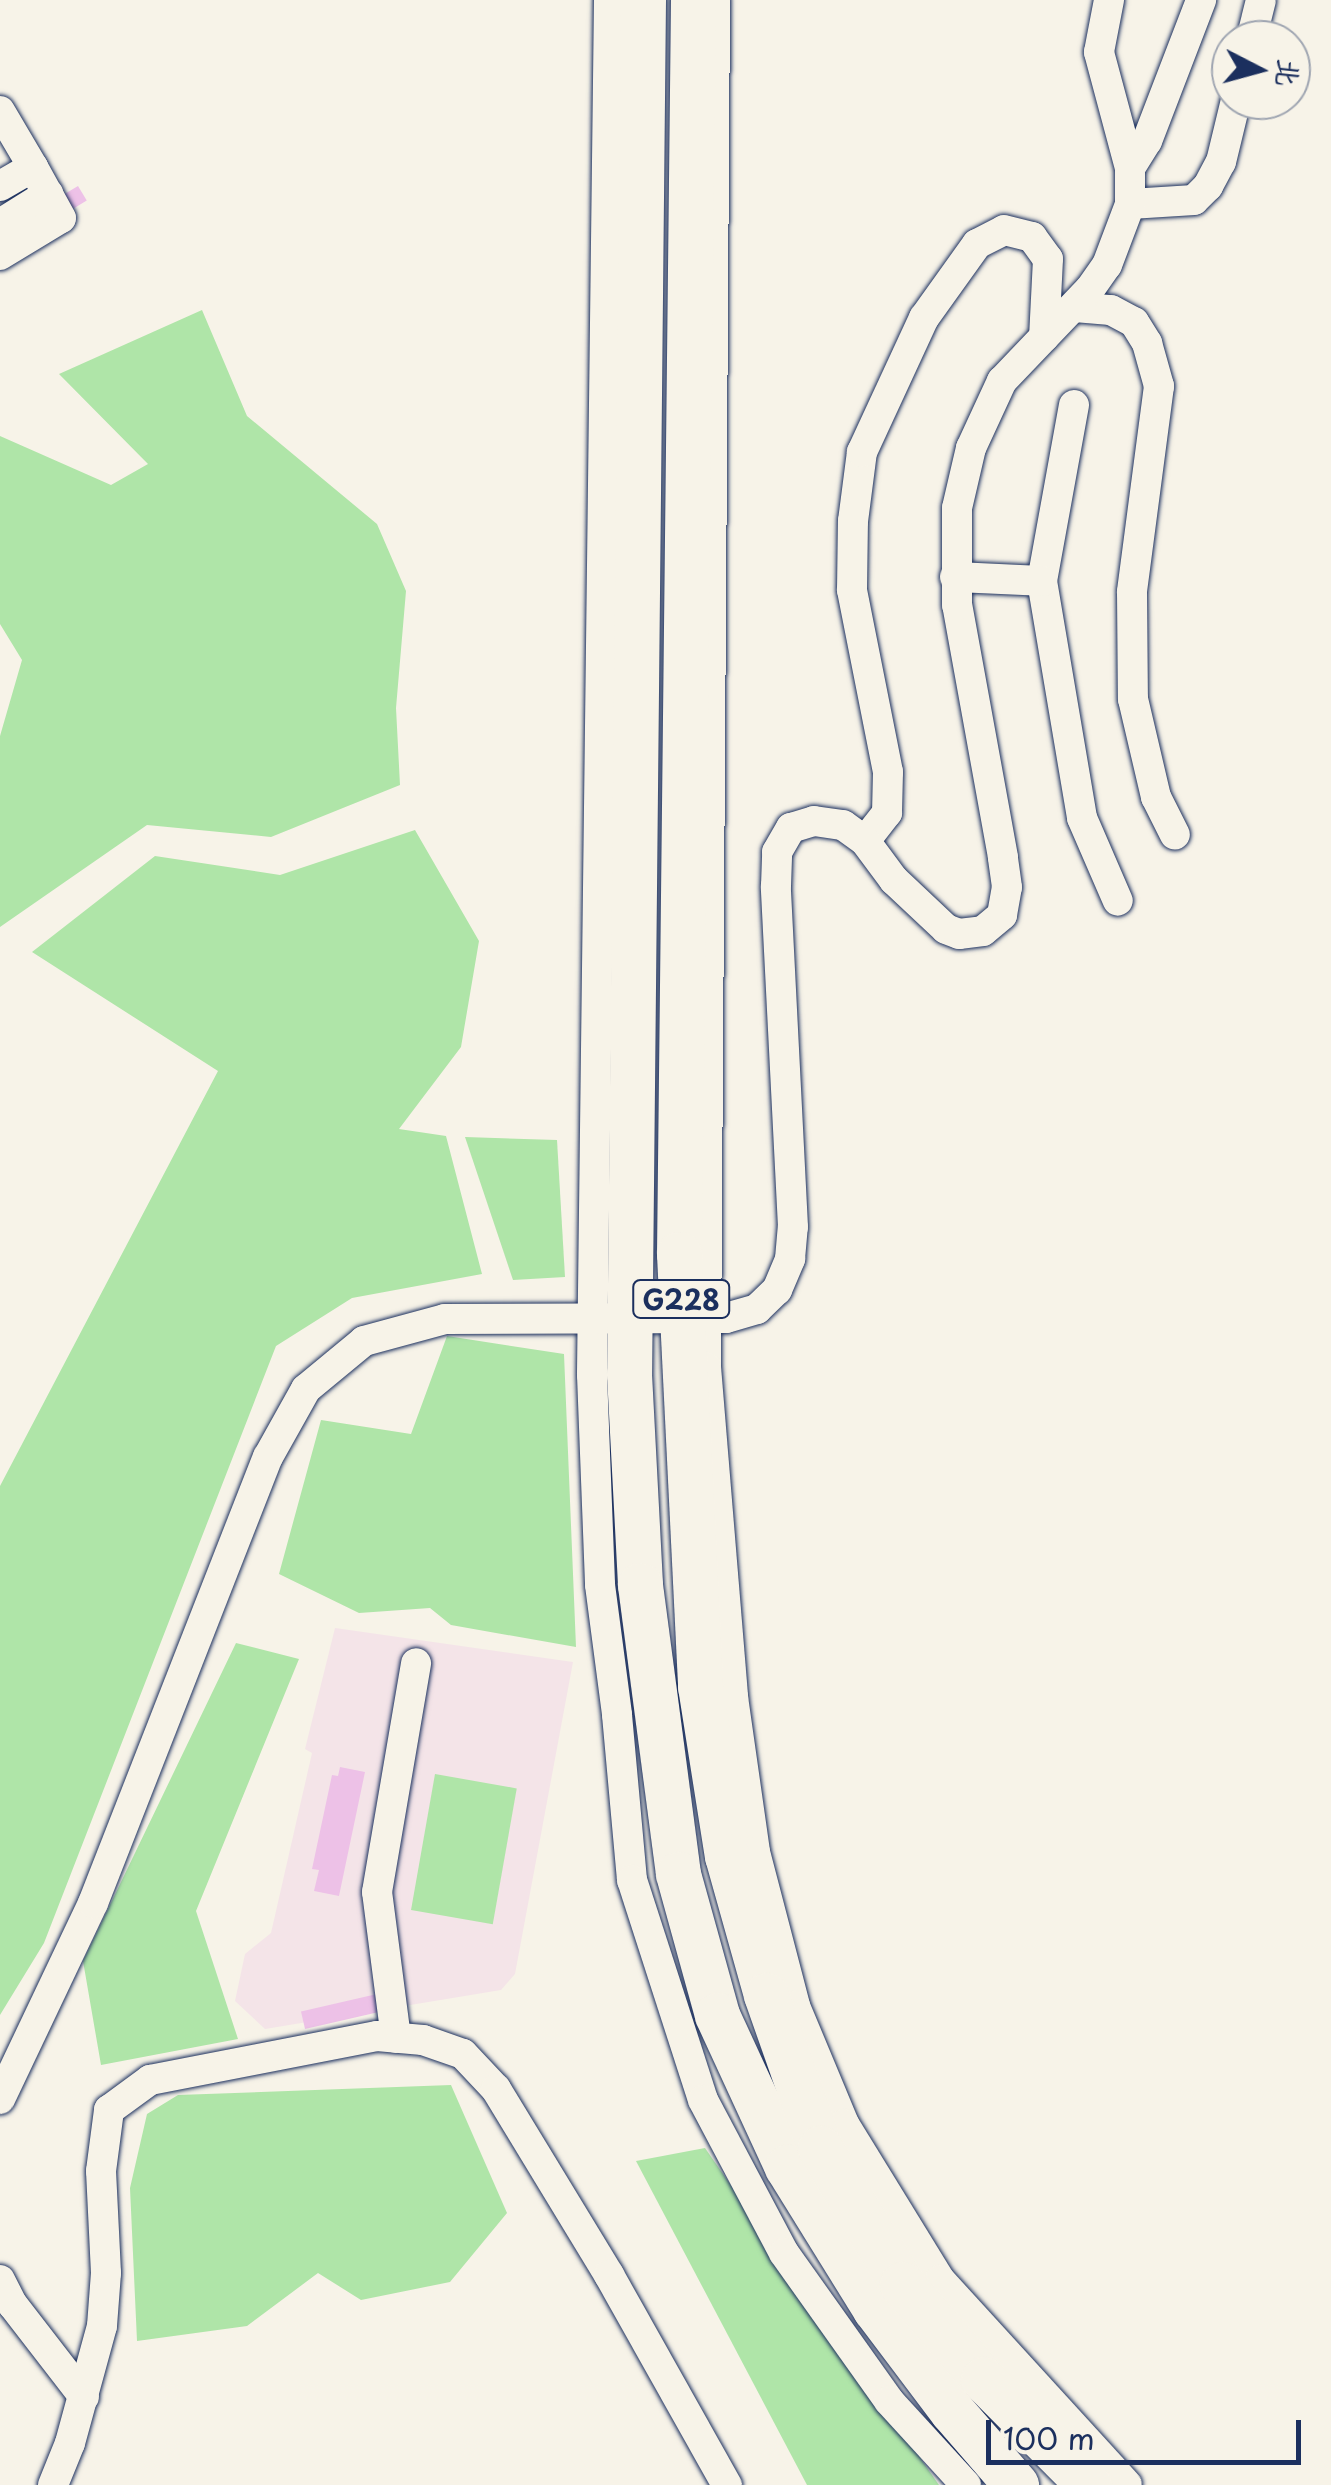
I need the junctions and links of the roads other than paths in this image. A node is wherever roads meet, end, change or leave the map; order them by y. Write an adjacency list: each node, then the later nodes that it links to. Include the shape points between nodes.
1 (608, 0): 26 (street)
2 (643, 0): 26 (highway, G228)
3 (678, 0): 14 (highway, via 678,82)
4 (693, 0): 14 (highway, G228)
5 (716, 0): 27 (street)
6 (1109, 0): 11 (street, via 1099,52)
7 (1201, 0): 11 (street, via 1147,142)
8 (0, 111): 10 (street)
9 (1231, 120): 15 (street, via 1220,162 1194,200)
10 (32, 167): 12 (street); 13 (street)
11 (1130, 168): 15 (street)
12 (0, 186)
13 (48, 194): 16 (street); 17 (street, via 61,218)
14 (690, 196): 27 (highway, G228)
15 (1130, 204): 18 (street, via 1107,264)
16 (0, 224)
17 (0, 255)
18 (1074, 307): 19 (street); 23 (street, via 1111,310 1134,322 1159,386 1132,592 1133,700 1156,797)
19 (1044, 337): 21 (street, via 1002,382 971,448 956,508); 24 (street, via 1048,260 1032,237 1004,230 978,244 924,318 862,452 852,590 888,772 887,813)
20 (1074, 405): 22 (street)
21 (955, 577): 22 (street); 24 (street, via 1003,858 1002,915 983,931 946,929)
22 (1042, 581): 25 (street, via 1082,818)
23 (1175, 836)
24 (864, 841): 27 (street, via 843,826 814,821 791,828 777,852 790,1259 776,1290 757,1309)
25 (1118, 901)
26 (610, 1318): 27 (street); 30 (street, via 445,1319 364,1341 306,1390 268,1457 92,1904); 35 (street, via 600,1585 632,1880 702,2100 784,2252 889,2400); 36 (highway, G228, via 678,1874 717,2015 787,2167 875,2309)
27 (694, 1318): 37 (highway, G228, via 700,1686 728,1856 766,1996 820,2148 902,2284 983,2379); 38 (street, via 733,1697 756,1852 795,2006 844,2124 940,2280)
28 (416, 1663): 29 (street, via 377,1892)
29 (396, 2038): 32 (street, via 377,2036 150,2080 109,2110 101,2171 102,2326); 34 (street, via 463,2054 496,2089)
30 (0, 2100)
31 (0, 2280): 32 (street)
32 (84, 2397): 33 (street)
33 (53, 2485)
34 (726, 2485)
35 (966, 2485)
36 (1016, 2485)
37 (1089, 2485)
38 (1126, 2485)

